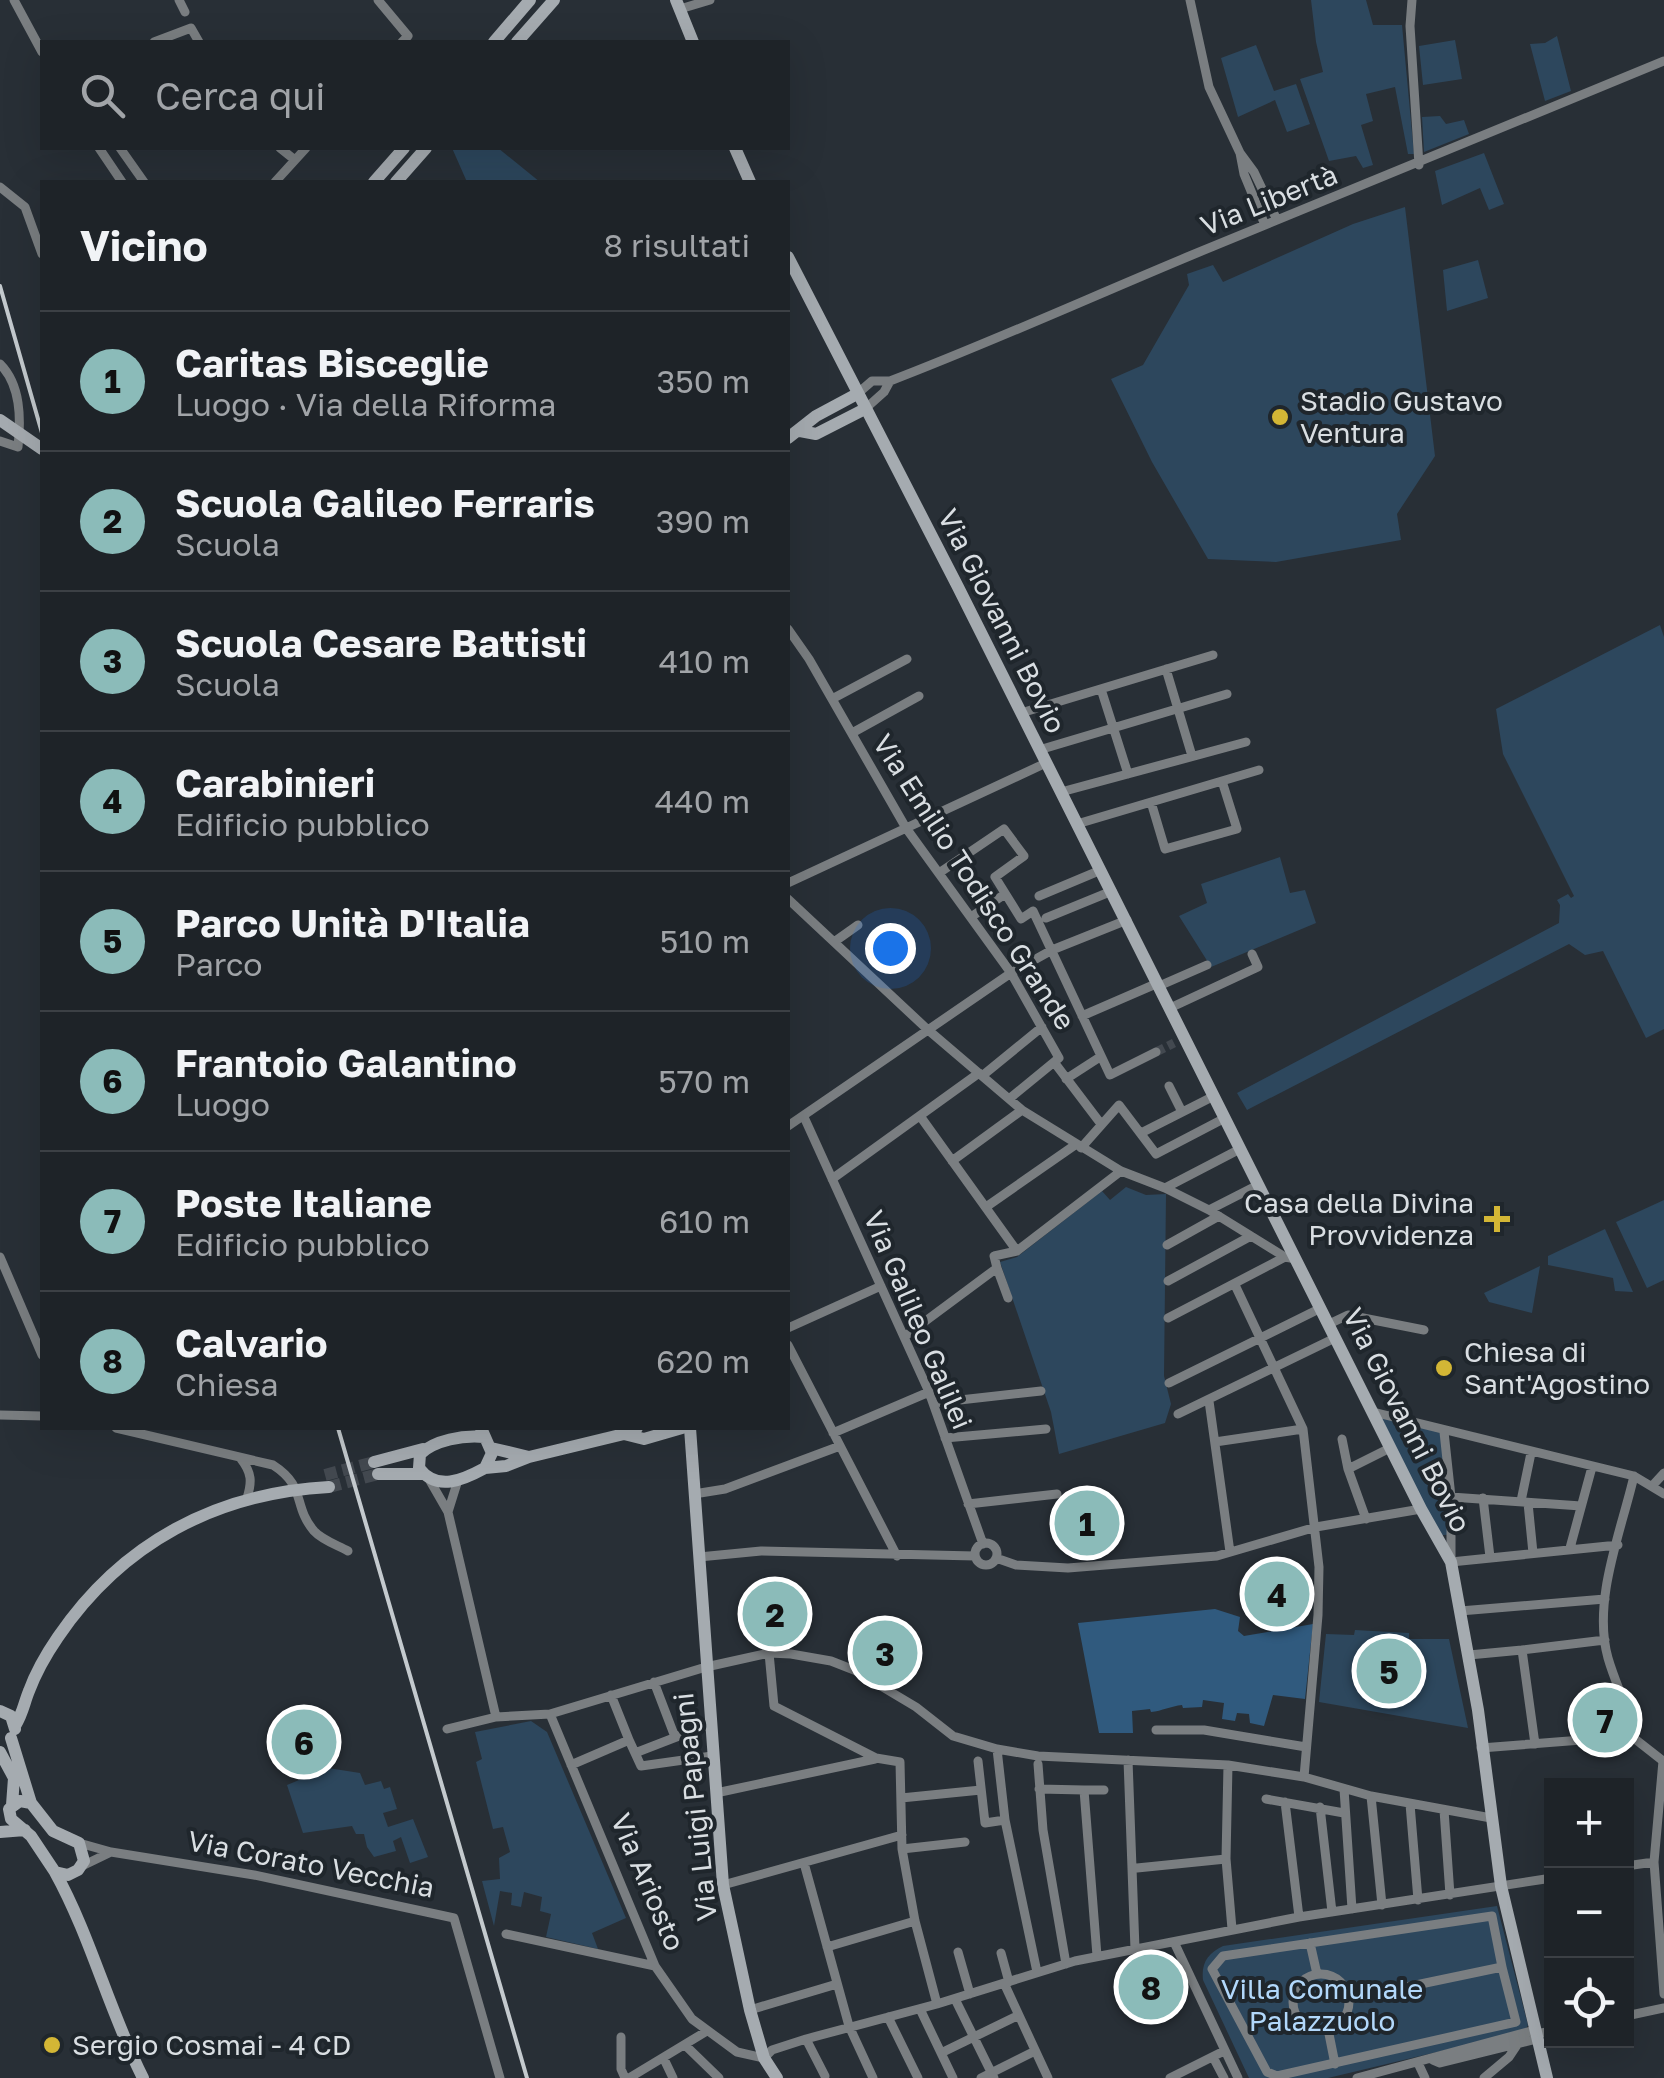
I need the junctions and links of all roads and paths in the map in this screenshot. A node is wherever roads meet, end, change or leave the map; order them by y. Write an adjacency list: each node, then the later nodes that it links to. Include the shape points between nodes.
1 (14, 0): 17 (street)
2 (179, 0): 10 (street)
3 (378, 0): 13 (street)
4 (530, 0): 14 (street)
5 (554, 0): 15 (street)
6 (710, 0): 9 (street)
7 (1190, 0): 26 (street, via 1209,86)
8 (1412, 0): 28 (street)
9 (677, 3): 16 (street)
10 (186, 12)
11 (159, 40): 12 (street, via 191,28)
12 (198, 40)
13 (408, 40)
14 (496, 40)
15 (519, 40)
16 (692, 40)
17 (40, 48)
18 (1664, 61): 28 (street, Via Libertà)
19 (100, 150): 29 (street)
20 (121, 150): 30 (street)
21 (282, 150): 27 (street)
22 (304, 150): 27 (street)
23 (402, 150): 32 (street)
24 (424, 150): 33 (street)
25 (736, 150): 34 (street)
26 (1240, 153): 36 (street); 37 (street)
27 (295, 160): 31 (street)
28 (1419, 165): 36 (street, Via Libertà)
29 (121, 180)
30 (143, 180)
31 (278, 180)
32 (376, 180)
33 (398, 180)
34 (749, 180)
35 (0, 188): 38 (street, via 25,207)
36 (1277, 220): 37 (street, Via Libertà)
37 (1265, 225): 41 (street, Via Libertà)
38 (40, 248)
39 (790, 262): 42 (street, Via Giovanni Bovio)
40 (0, 364): 46 (street, via 22,415 18,447)
41 (890, 381): 42 (street, Via Libertà, via 872,381); 43 (street, Via Libertà)
42 (857, 394): 43 (street, Via Giovanni Bovio); 45 (street)
43 (865, 409): 45 (street, via 816,434); 57 (street, Via Giovanni Bovio)
44 (0, 420): 47 (street, bridge)
45 (794, 434)
46 (0, 441)
47 (40, 447)
48 (790, 632): 55 (street, Via Emilio Todisco Grande)
49 (1213, 656): 51 (street)
50 (907, 659): 55 (street)
51 (1166, 670): 52 (street); 56 (street)
52 (1102, 689): 57 (street); 58 (street)
53 (1227, 694): 56 (street)
54 (920, 696): 59 (street)
55 (832, 699): 59 (street, Via Emilio Todisco Grande)
56 (1178, 708): 58 (street); 61 (street)
57 (1021, 713): 62 (street, Via Giovanni Bovio)
58 (1114, 728): 62 (street); 64 (street)
59 (852, 734): 69 (street, Via Emilio Todisco Grande)
60 (1246, 742): 61 (street)
61 (1192, 756): 64 (street)
62 (1043, 757): 66 (street, Via Giovanni Bovio); 69 (street)
63 (1259, 770): 65 (street)
64 (1128, 774): 66 (street)
65 (1222, 781): 67 (street); 67 (street, via 1237,829 1165,849)
66 (1061, 792): 68 (street, Via Giovanni Bovio)
67 (1151, 802): 68 (street)
68 (1077, 824): 70 (street, Via Giovanni Bovio)
69 (906, 828): 71 (street, Via Emilio Todisco Grande); 72 (street)
70 (1101, 870): 73 (street, Via Giovanni Bovio); 75 (street)
71 (939, 873): 74 (street, via 1004,828 1024,856 996,878); 77 (street, Via Emilio Todisco Grande)
72 (790, 883)
73 (1112, 891): 78 (street); 79 (street, Via Giovanni Bovio)
74 (1005, 894): 77 (street); 82 (street, via 1021,919 1033,911)
75 (1039, 896)
76 (790, 901): 81 (street)
77 (971, 918): 85 (street, Via Emilio Todisco Grande)
78 (1046, 918)
79 (1126, 920): 82 (street); 86 (street, Via Giovanni Bovio)
80 (858, 925): 81 (street)
81 (834, 942): 90 (street)
82 (1052, 950): 85 (street); 88 (street)
83 (1252, 954): 87 (street, via 1258,967)
84 (1207, 965): 86 (street)
85 (1011, 973): 89 (street, Via Emilio Todisco Grande); 90 (street)
86 (1158, 984): 87 (street, Via Giovanni Bovio); 88 (street)
87 (1170, 1008): 97 (street, Via Giovanni Bovio, via 1180,1040)
88 (1082, 1016): 92 (street)
89 (1042, 1026): 93 (street, Via Emilio Todisco Grande); 94 (street)
90 (927, 1029): 94 (street); 102 (street)
91 (1156, 1052): 92 (street, via 1110,1075)
92 (1100, 1056): 95 (street)
93 (1057, 1060): 95 (street, Via Emilio Todisco Grande); 98 (street)
94 (981, 1074): 98 (street); 101 (street)
95 (1066, 1079): 104 (street, Via Emilio Todisco Grande)
96 (1169, 1086): 100 (street)
97 (1214, 1096): 100 (street); 103 (street, Via Giovanni Bovio)
98 (1009, 1099): 99 (street)
99 (1022, 1110): 107 (street); 109 (street)
100 (1182, 1112): 106 (street)
101 (920, 1116): 109 (street); 111 (street)
102 (804, 1117): 105 (street); 111 (street, Via Galileo Galilei)
103 (1225, 1118): 106 (street, via 1156,1154); 108 (street, Via Giovanni Bovio)
104 (1101, 1124): 106 (street, via 1120,1105); 107 (street)
105 (790, 1125)
106 (1141, 1134)
107 (1078, 1146): 110 (street); 114 (street)
108 (1240, 1149): 112 (street, Via Giovanni Bovio); 113 (street)
109 (952, 1161): 114 (street)
110 (1121, 1170): 113 (street); 118 (street)
111 (832, 1179): 124 (street, Via Galileo Galilei)
112 (1258, 1185): 115 (street); 120 (street, Via Giovanni Bovio)
113 (1165, 1188): 115 (street)
114 (986, 1207): 118 (street)
115 (1214, 1213): 116 (street); 117 (street)
116 (1252, 1236): 120 (street); 122 (street)
117 (1167, 1245)
118 (1018, 1251): 121 (street, via 994,1256)
119 (0, 1257): 134 (street)
120 (1290, 1258): 123 (street); 126 (street, Via Giovanni Bovio)
121 (997, 1268): 125 (street); 131 (street)
122 (1168, 1281)
123 (1235, 1285): 127 (street); 132 (street)
124 (880, 1286): 128 (street); 131 (street, Via Galileo Galilei)
125 (1008, 1298)
126 (1322, 1308): 130 (street, Via Giovanni Bovio); 132 (street)
127 (1168, 1318)
128 (790, 1327)
129 (1424, 1330): 130 (street, via 1348,1315)
130 (1332, 1331): 135 (street); 140 (street, Via Giovanni Bovio)
131 (904, 1337): 138 (street, Via Galileo Galilei)
132 (1261, 1337): 135 (street); 136 (street)
133 (790, 1349): 152 (street)
134 (40, 1350)
135 (1277, 1369): 139 (street); 144 (street)
136 (1170, 1383)
137 (1040, 1391): 138 (street)
138 (931, 1398): 152 (street); 154 (street, Via Galileo Galilei)
139 (1210, 1401): 141 (street); 156 (street)
140 (1372, 1412): 150 (street); 159 (street, Via Giovanni Bovio)
141 (1178, 1414)
142 (0, 1416): 143 (street)
143 (40, 1416)
144 (1304, 1429): 156 (street); 185 (street)
145 (125, 1430): 161 (street)
146 (675, 1430): 149 (street, via 644,1439)
147 (690, 1430): 173 (street, Via Luigi Papagni)
148 (1046, 1430): 154 (street)
149 (631, 1431): 162 (street)
150 (1444, 1432): 160 (street); 176 (street)
151 (459, 1433): 153 (street); 158 (street)
152 (833, 1434): 157 (street)
153 (486, 1438): 162 (street); 164 (street, via 491,1460)
154 (945, 1438): 180 (street, Via Galileo Galilei)
155 (1342, 1439): 165 (street)
156 (1215, 1442): 190 (street)
157 (840, 1446): 173 (street); 192 (street)
158 (426, 1448): 167 (street, via 417,1462); 167 (street, via 376,1468)
159 (1390, 1448): 165 (street); 182 (street, Via Giovanni Bovio)
160 (1531, 1452): 163 (street); 179 (street)
161 (240, 1457): 172 (street, via 274,1465); 177 (street, via 249,1469)
162 (529, 1457): 164 (street)
163 (1592, 1467): 168 (street); 181 (street)
164 (485, 1468): 169 (street)
165 (1348, 1469): 184 (street)
166 (1664, 1473): 171 (street)
167 (425, 1476): 169 (street, via 444,1484); 183 (street)
168 (1634, 1476): 171 (street); 187 (street)
169 (458, 1479): 183 (street)
170 (327, 1481): 172 (street)
171 (1653, 1485): 175 (street)
172 (297, 1488): 177 (street); 189 (street, via 316,1534)
173 (694, 1494): 194 (street, Via Luigi Papagni)
174 (1056, 1494): 180 (street)
175 (1664, 1494)
176 (1451, 1497): 178 (street); 197 (street)
177 (247, 1498): 206 (street, via 180,1524 124,1564 57,1638)
178 (1482, 1498): 179 (street); 195 (street)
179 (1524, 1502): 181 (street); 191 (street)
180 (968, 1504): 186 (street, Via Galileo Galilei)
181 (1581, 1506): 188 (street)
182 (1421, 1509): 184 (street); 197 (street, Via Giovanni Bovio)
183 (448, 1512): 210 (street)
184 (1366, 1518): 185 (street)
185 (1316, 1527): 190 (street); 219 (street)
186 (983, 1544): 193 (street); 196 (street, via 994,1546)
187 (1618, 1545): 188 (street); 198 (street)
188 (1570, 1548): 191 (street)
189 (348, 1551)
190 (1230, 1552): 196 (street, via 1068,1568)
191 (1533, 1553): 195 (street)
192 (896, 1556): 193 (street); 194 (street, via 761,1550)
193 (976, 1556): 196 (street, via 986,1565)
194 (698, 1557): 204 (street, Via Luigi Papagni)
195 (1490, 1557): 197 (street)
196 (996, 1558)
197 (1452, 1562): 199 (street, Via Giovanni Bovio)
198 (1605, 1598): 199 (street); 200 (street)
199 (1460, 1612): 203 (street, Via Giovanni Bovio)
200 (1606, 1640): 201 (street); 216 (street)
201 (1522, 1650): 203 (street); 218 (street)
202 (769, 1653): 204 (street); 221 (street, via 854,1670 953,1736); 225 (street, via 774,1706)
203 (1469, 1655): 220 (street, Via Giovanni Bovio)
204 (706, 1667): 205 (street); 211 (street, Via Luigi Papagni)
205 (654, 1682): 207 (street); 215 (street)
206 (27, 1695): 208 (street); 214 (street)
207 (611, 1695): 209 (street); 217 (street)
208 (1, 1711): 214 (street, via 12,1716)
209 (550, 1714): 210 (street); 230 (street, Via Ariosto)
210 (496, 1717): 212 (street)
211 (710, 1724): 215 (street); 224 (street, Via Luigi Papagni)
212 (447, 1729)
213 (1156, 1730): 219 (street, via 1204,1730)
214 (9, 1736): 243 (street)
215 (675, 1737): 223 (street)
216 (1635, 1739): 218 (street); 228 (street)
217 (629, 1740): 223 (street); 230 (street)
218 (1534, 1744): 220 (street)
219 (1306, 1747): 232 (street)
220 (1481, 1748): 249 (street, Via Giovanni Bovio)
221 (997, 1749): 226 (street); 250 (street)
222 (0, 1752): 246 (street, via 14,1778)
223 (635, 1753): 224 (street, via 640,1766)
224 (712, 1756): 238 (street, Via Luigi Papagni)
225 (876, 1758): 238 (street); 240 (street, via 900,1762)
226 (1128, 1760): 231 (street); 281 (street)
227 (978, 1761): 234 (street)
228 (1664, 1761): 260 (street)
229 (1038, 1764): 233 (street)
230 (570, 1765): 286 (street, Via Ariosto)
231 (1228, 1765): 232 (street); 258 (street)
232 (1304, 1778): 237 (street)
233 (1039, 1786): 235 (street); 285 (street)
234 (981, 1790): 240 (street); 250 (street, via 985,1823)
235 (1084, 1790): 236 (street); 284 (street)
236 (1104, 1790)
237 (1344, 1790): 239 (street); 248 (street)
238 (716, 1793): 266 (street, Via Luigi Papagni)
239 (1371, 1796): 244 (street); 270 (street)
240 (901, 1798): 253 (street)
241 (1266, 1798): 242 (street)
242 (1285, 1802): 245 (street); 274 (street)
243 (30, 1804): 246 (street); 255 (street, via 46,1825)
244 (1410, 1804): 247 (street); 269 (street)
245 (1320, 1807): 248 (street); 273 (street)
246 (7, 1810): 251 (street)
247 (1444, 1810): 249 (street); 268 (street)
248 (1344, 1813): 272 (street)
249 (1490, 1818): 267 (street, Via Giovanni Bovio)
250 (1005, 1820): 288 (street)
251 (25, 1830): 252 (street); 264 (street)
252 (0, 1832)
253 (902, 1836): 256 (street); 259 (street)
254 (965, 1842): 256 (street)
255 (79, 1843): 257 (street, Via Corato Vecchia); 262 (street)
256 (902, 1849): 275 (street)
257 (112, 1852): 262 (street); 326 (street, Via Corato Vecchia, via 454,1918)
258 (1226, 1859): 263 (street); 276 (street)
259 (804, 1862): 266 (street); 280 (street)
260 (1654, 1862): 261 (street); 293 (street)
261 (1634, 1865)
262 (80, 1868): 264 (street, via 68,1875); 271 (street)
263 (1137, 1868)
264 (55, 1872): 271 (street)
265 (1544, 1879): 267 (street)
266 (723, 1885): 299 (street, Via Luigi Papagni)
267 (1501, 1886): 268 (street); 307 (street, Via Giovanni Bovio)
268 (1450, 1894): 269 (street)
269 (1418, 1900): 270 (street)
270 (1382, 1905): 272 (street)
271 (74, 1906): 325 (street)
272 (1352, 1909): 273 (street)
273 (1332, 1912): 274 (street)
274 (1299, 1916): 276 (street)
275 (915, 1921): 280 (street); 296 (street)
276 (1232, 1929): 278 (street)
277 (506, 1934): 286 (street)
278 (1174, 1942): 281 (street); 314 (street)
279 (1310, 1944): 287 (street, via 1492,1916); 289 (street); 320 (street, via 1223,1956 1213,1974 1267,2072 1284,2076)
280 (827, 1948): 291 (street)
281 (1135, 1949): 284 (street)
282 (958, 1952): 292 (street)
283 (1001, 1954): 290 (street)
284 (1097, 1956): 285 (street)
285 (1066, 1964): 288 (street)
286 (655, 1966): 305 (street, Via Ariosto)
287 (1502, 1967): 295 (street); 320 (street, via 1516,2022)
288 (1037, 1972): 290 (street)
289 (1316, 1974): 295 (street, via 1339,1980); 304 (street, via 1296,1988 1293,2006 1306,2026)
290 (1007, 1982): 292 (street); 301 (street)
291 (837, 1984): 299 (street); 303 (street)
292 (970, 1994): 294 (street)
293 (1664, 1994)
294 (955, 1999): 296 (street); 308 (street)
295 (1350, 1999): 304 (street, via 1344,2020)
296 (937, 2004): 298 (street)
297 (1664, 2008): 300 (street)
298 (920, 2009): 302 (street); 315 (street)
299 (750, 2010): 317 (street, Via Luigi Papagni)
300 (1634, 2014)
301 (1017, 2016): 308 (street); 313 (street)
302 (888, 2017): 303 (street); 331 (street)
303 (849, 2026): 310 (street); 330 (street)
304 (1328, 2029): 320 (street)
305 (707, 2031): 312 (street); 317 (street, Via Ariosto, via 737,2052)
306 (1544, 2032): 307 (street)
307 (1536, 2034): 311 (street); 319 (street); 340 (street, Via Giovanni Bovio)
308 (974, 2037): 315 (street); 324 (street)
309 (621, 2038): 327 (street)
310 (806, 2038): 317 (street); 323 (street)
311 (1517, 2044): 319 (street); 339 (street)
312 (686, 2046): 316 (street); 322 (street)
313 (1035, 2051): 324 (street); 333 (street)
314 (1224, 2052): 318 (street); 336 (street)
315 (941, 2053): 332 (street)
316 (664, 2058): 327 (street); 328 (street)
317 (764, 2058): 329 (street)
318 (1212, 2058): 334 (street); 335 (street)
319 (1433, 2060): 321 (street)
320 (1335, 2064)
321 (1418, 2064): 337 (street); 338 (street)
322 (716, 2074)
323 (826, 2076)
324 (989, 2076)
325 (143, 2078)
326 (500, 2078)
327 (627, 2078)
328 (673, 2078)
329 (777, 2078)
330 (874, 2078)
331 (918, 2078)
332 (954, 2078)
333 (1048, 2078)
334 (1170, 2078)
335 (1224, 2078)
336 (1238, 2078)
337 (1358, 2078)
338 (1425, 2078)
339 (1484, 2078)
340 (1547, 2078)

